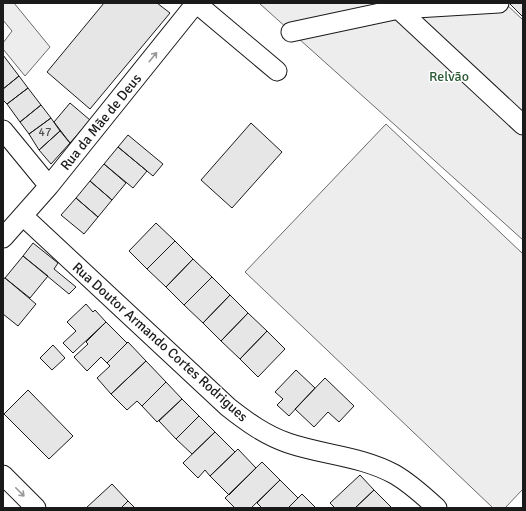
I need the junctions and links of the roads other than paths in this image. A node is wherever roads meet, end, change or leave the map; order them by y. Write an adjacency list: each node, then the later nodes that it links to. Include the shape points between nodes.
1 (196, 3): 5 (street); 8 (street, Rua da Mãe de Deus, one-way to 1)
2 (499, 3): 3 (street)
3 (396, 6): 4 (street); 6 (street)
4 (291, 32)
5 (277, 71)
6 (523, 125)
7 (3, 130): 8 (street)
8 (49, 186): 9 (street, Rua da Mãe de Deus)
9 (23, 216): 10 (street, Rua da Mãe de Deus); 13 (street, Rua Doutor Armando Cortes Rodrigues, via 228,407 253,426 289,444 366,462 394,474 418,490)
10 (3, 238)
11 (3, 476): 12 (street, one-way to 12)
12 (36, 508)
13 (437, 508)

